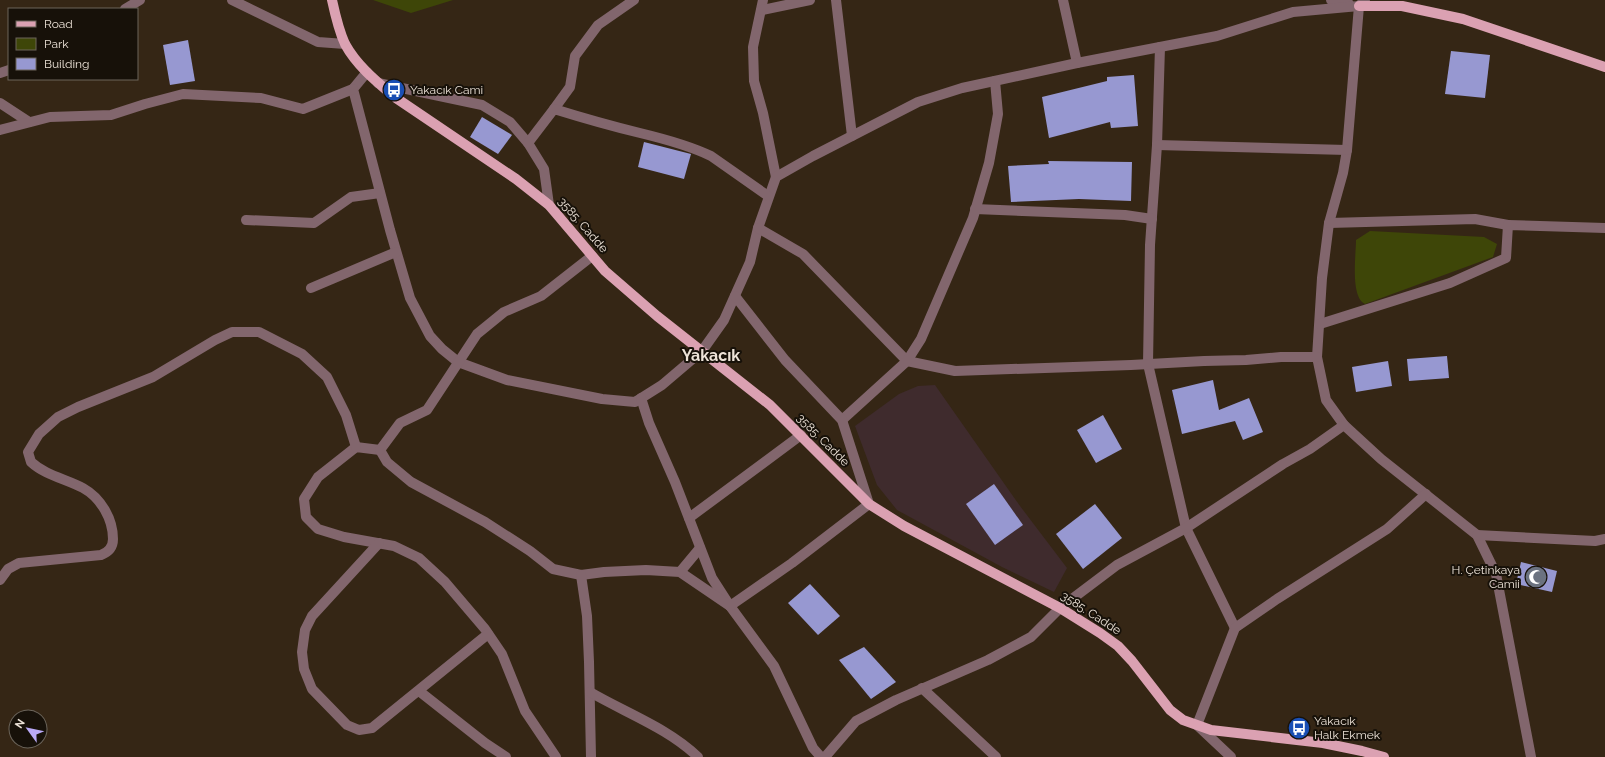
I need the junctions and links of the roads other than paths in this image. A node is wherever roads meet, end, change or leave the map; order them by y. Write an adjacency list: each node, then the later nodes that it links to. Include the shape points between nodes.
1 (140, 0): 11 (street)
2 (232, 0): 12 (street, via 318,42)
3 (332, 0): 12 (main road, 3585. Cadde)
4 (634, 0): 21 (street, via 598,25 575,56 570,87)
5 (810, 0): 10 (street)
6 (836, 0): 24 (street)
7 (1063, 0): 14 (street)
8 (1331, 0): 9 (street)
9 (1362, 3): 13 (street, via 1293,12 1217,36); 15 (main road, via 1402,6 1463,19); 27 (street)
10 (762, 5): 28 (street, via 753,47 754,81)
11 (127, 8)
12 (345, 44): 16 (main road, 3585. Cadde, via 358,64)
13 (1160, 47): 14 (street); 26 (street)
14 (1077, 63): 17 (street)
15 (1605, 67)
16 (367, 72): 18 (main road, 3585. Cadde); 19 (street)
17 (995, 80): 24 (street, via 918,102); 32 (street, via 998,114 989,163)
18 (378, 83): 25 (street, via 482,105 510,122); 31 (main road, 3585. Cadde)
19 (353, 89): 22 (street, via 303,109 261,98 183,94 111,115 50,117); 29 (street)
20 (0, 103): 22 (street)
21 (554, 109): 25 (street); 30 (street, via 677,142 701,151)
22 (29, 122): 23 (street)
23 (0, 130)
24 (852, 136): 28 (street)
25 (528, 143): 31 (street, via 544,169)
26 (1157, 145): 27 (street); 33 (street)
27 (1347, 150): 35 (street)
28 (776, 178): 30 (street)
29 (380, 193): 34 (street, via 352,198 314,223); 39 (street)
30 (768, 196): 37 (street)
31 (549, 205): 40 (main road, 3585. Cadde)
32 (975, 209): 33 (street); 46 (street, via 921,339)
33 (1152, 219): 48 (street)
34 (246, 220)
35 (1329, 223): 36 (street, via 1475,219); 43 (street)
36 (1508, 225): 38 (street); 43 (street, via 1506,258 1450,283)
37 (758, 228): 42 (street, via 750,262); 46 (street, via 803,254)
38 (1605, 228)
39 (396, 252): 41 (street); 47 (street, via 410,298 430,336)
40 (592, 256): 44 (main road, 3585. Cadde, via 633,297); 47 (street, via 542,296 504,312 477,334)
41 (311, 288)
42 (735, 296): 44 (street, via 724,320); 50 (street, via 785,360)
43 (1320, 324): 45 (street)
44 (702, 351): 49 (street, via 662,385); 52 (main road, 3585. Cadde, via 770,405)
45 (1317, 357): 48 (street); 51 (street, via 1326,400)
46 (907, 361): 48 (street, via 955,371); 50 (street)
47 (458, 362): 49 (street, via 507,380 602,400 635,402); 54 (street, via 427,410 400,423)
48 (1148, 364): 58 (street)
49 (641, 398): 57 (street)
50 (842, 420): 56 (street)
51 (1344, 426): 55 (street, via 1380,459); 58 (street)
52 (802, 435): 56 (main road, 3585. Cadde); 57 (street)
53 (356, 447): 54 (street); 61 (street, via 318,477 304,500 306,517 318,529); 65 (street, via 346,415 327,377 302,354 259,332 232,332 153,377 58,417 39,434 28,452 31,462 83,488 96,499 106,512 113,528 112,546 108,552 101,555 19,563 8,569)
54 (380, 450): 64 (street, via 387,462 411,482 485,522 553,569)
55 (1426, 494): 59 (street); 68 (street, via 1388,529)
56 (868, 504): 66 (street, via 792,563); 67 (main road, 3585. Cadde, via 904,526)
57 (689, 518): 62 (street)
58 (1186, 528): 67 (street, via 1117,565); 68 (street)
59 (1477, 535): 60 (street, via 1595,541); 83 (street, via 1496,574)
60 (1605, 539)
61 (379, 543): 69 (street, via 394,546 419,558 445,582); 71 (street, via 312,616 302,643 304,669 312,689 347,725 359,730 372,728)
62 (700, 548): 63 (street); 66 (street, via 712,578)
63 (680, 572): 64 (street, via 646,570); 66 (street)
64 (581, 575): 72 (street, via 587,616)
65 (0, 580)
66 (730, 606): 78 (street, via 774,666 813,748)
67 (1060, 608): 70 (street, via 1031,637 988,660); 73 (main road, 3585. Cadde, via 1118,646 1170,710 1183,720)
68 (1235, 628): 73 (street)
69 (488, 634): 71 (street); 75 (street, via 502,654 525,711)
70 (922, 688): 79 (street, via 856,721); 80 (street)
71 (418, 691): 74 (street)
72 (590, 692): 76 (street); 77 (street, via 687,746)
73 (1197, 725): 81 (street); 82 (main road, 3585. Cadde, via 1236,734 1342,746)
74 (506, 757)
75 (556, 757)
76 (591, 757)
77 (698, 757)
78 (821, 757)
79 (825, 757)
80 (996, 757)
81 (1231, 757)
82 (1384, 757)
83 (1531, 757)

